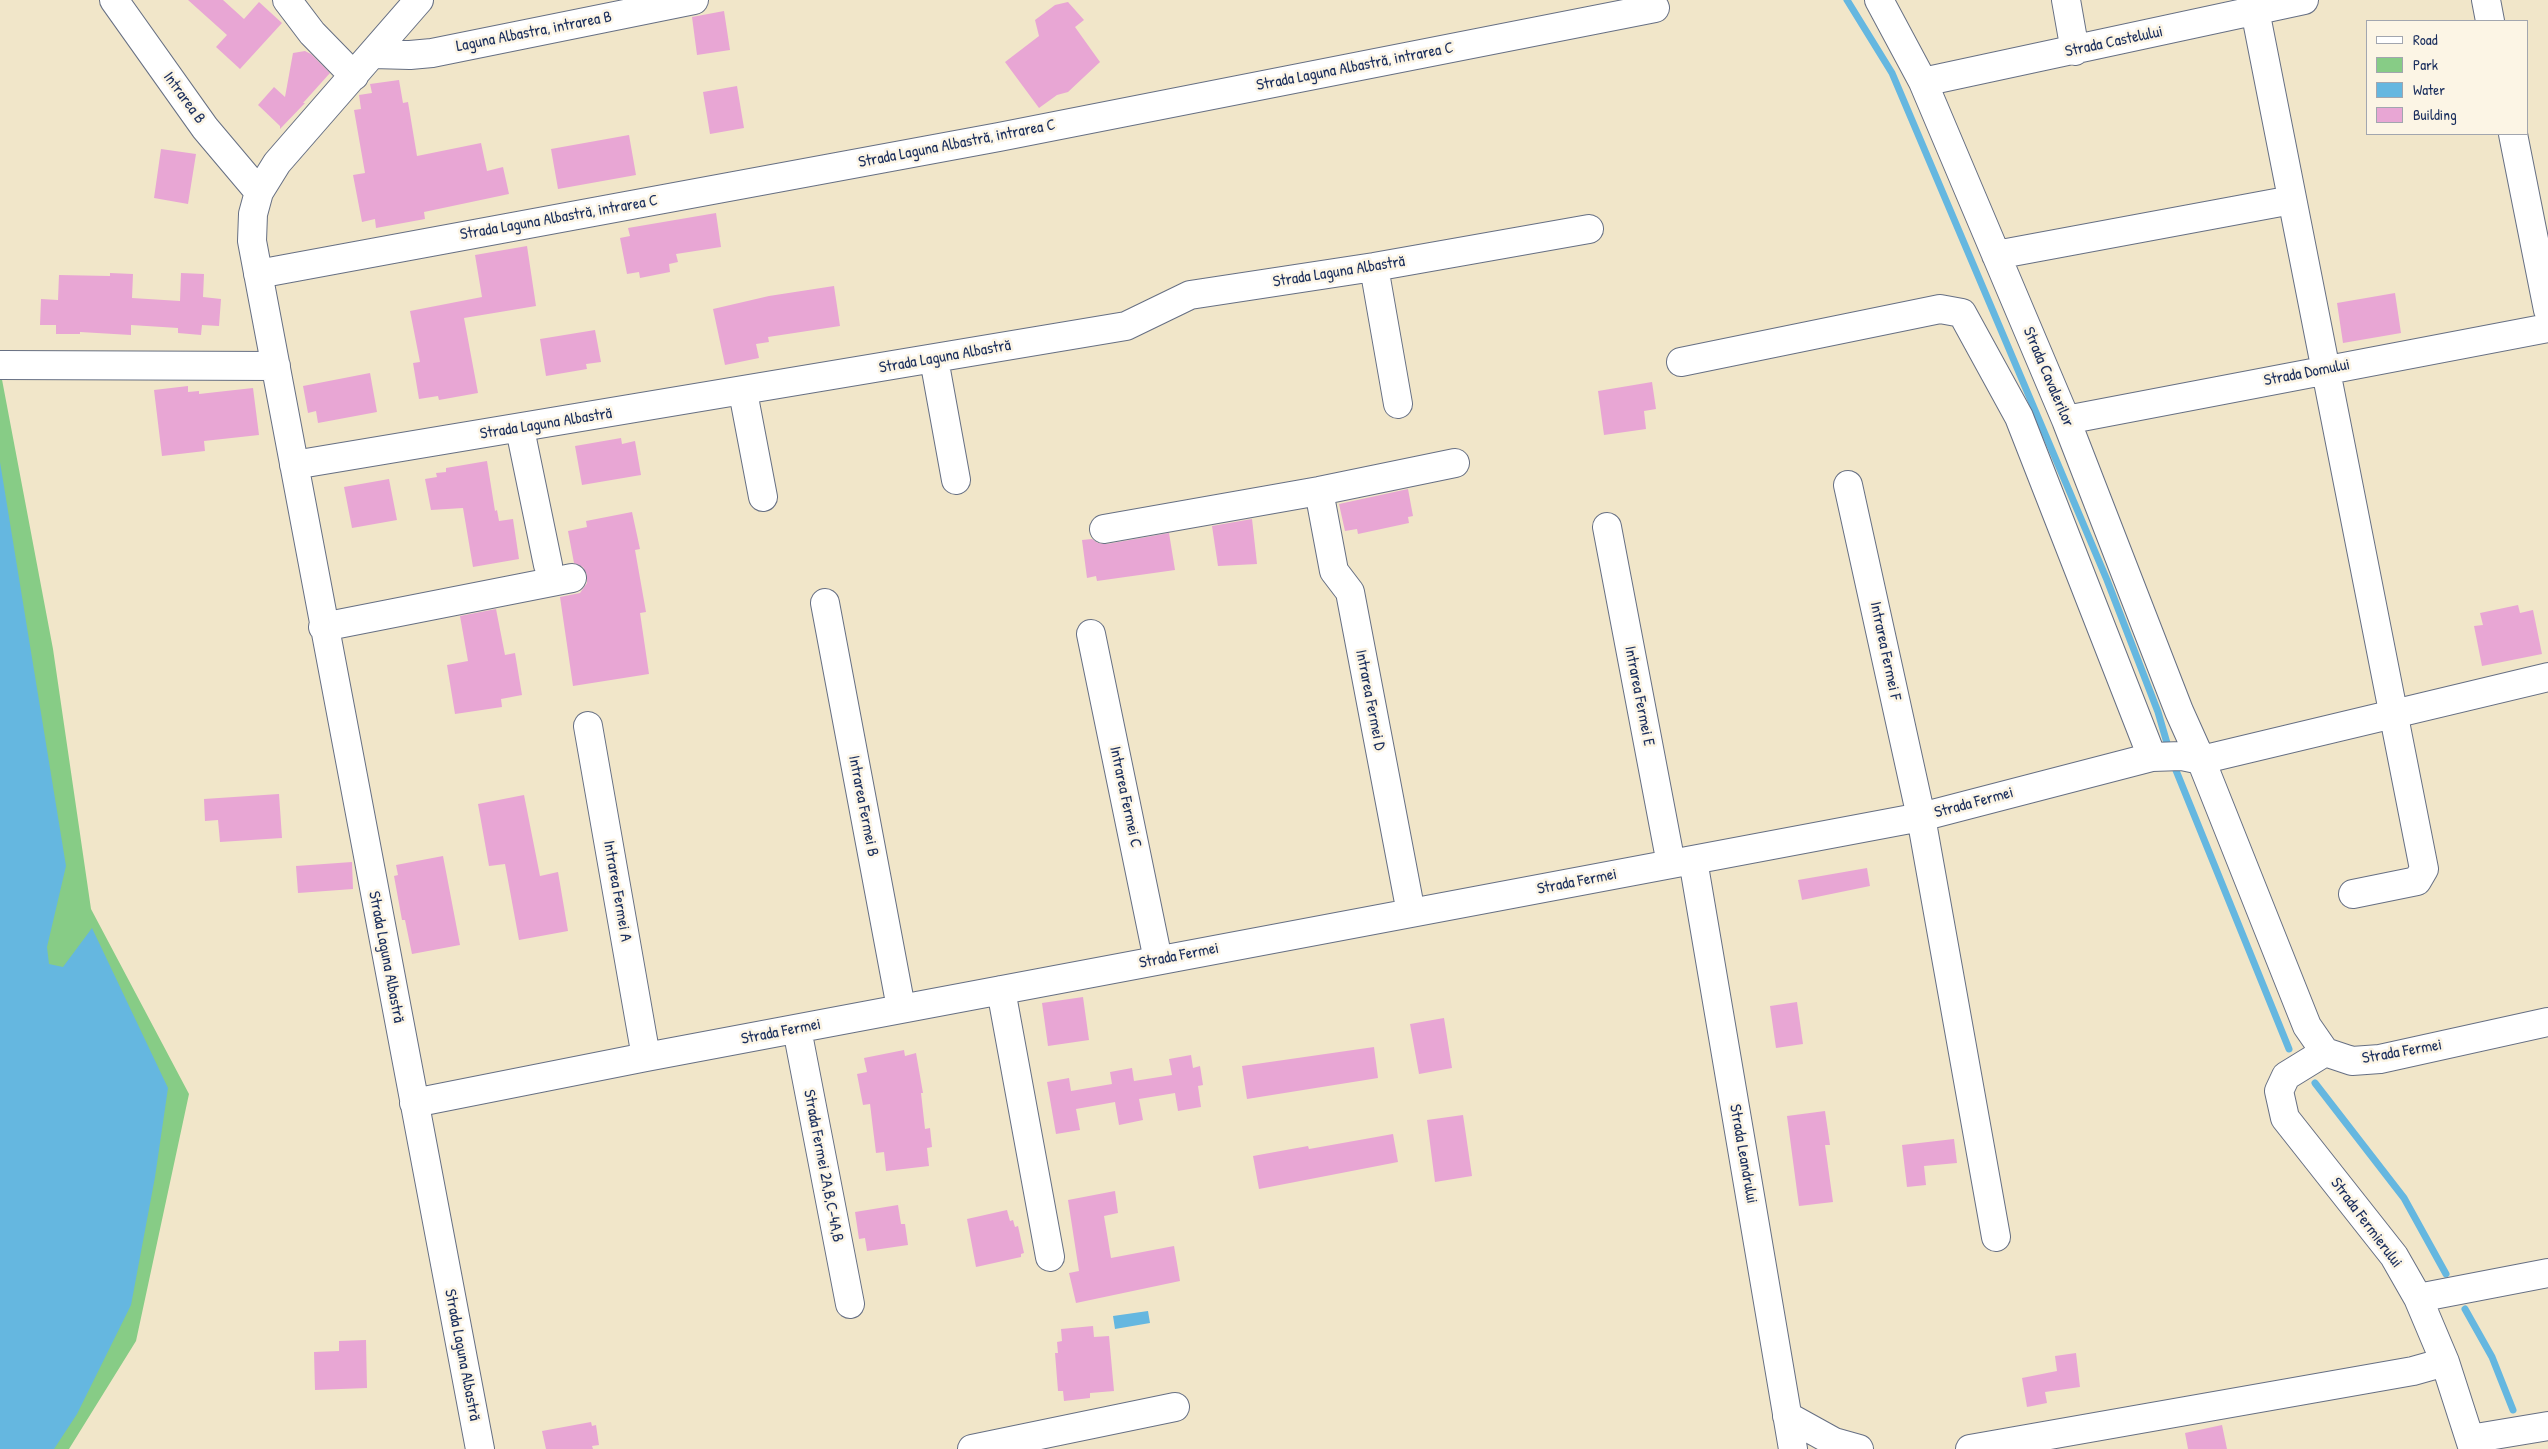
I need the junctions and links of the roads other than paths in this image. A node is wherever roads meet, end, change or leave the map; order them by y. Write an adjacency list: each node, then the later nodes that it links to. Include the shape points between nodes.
1 (114, 0): 17 (street, Intrarea B, via 205,128)
2 (287, 0): 14 (street, via 312,33)
3 (419, 0): 13 (street, Strada Laguna Albastră)
4 (694, 0): 13 (street, Laguna Albastra, intrarea B, via 432,53 410,56)
5 (1880, 0): 15 (street, Strada Cavalerilor)
6 (2066, 0): 12 (street)
7 (2304, 0): 9 (street, Strada Castelului)
8 (2486, 0): 11 (street)
9 (2254, 5): 12 (street, Strada Castelului); 18 (street)
10 (1655, 8): 22 (street, Strada Laguna Albastră, intrarea C, via 999,137)
11 (2490, 20)
12 (2075, 51): 15 (street, Strada Castelului)
13 (373, 54): 14 (street, Strada Laguna Albastră)
14 (354, 76): 17 (street, Strada Laguna Albastră, via 277,163)
15 (1923, 82): 20 (street, Strada Cavalerilor)
16 (2513, 135): 23 (street)
17 (259, 192): 22 (street, Strada Laguna Albastră, via 253,214 252,241)
18 (2292, 200): 20 (street); 29 (street)
19 (1590, 230): 21 (street, Strada Laguna Albastră)
20 (1996, 255): 32 (street, Strada Cavalerilor)
21 (1374, 268): 25 (street, Strada Laguna Albastră, via 1190,295 1126,326); 31 (street)
22 (258, 274): 28 (street, Strada Laguna Albastră)
23 (2548, 310)
24 (2548, 328): 29 (street, Strada Domului)
25 (934, 359): 30 (street, Strada Laguna Albastră); 36 (street)
26 (1681, 362): 50 (street, via 1940,309 1962,313 2019,417)
27 (0, 365): 28 (street)
28 (276, 366): 35 (street, Strada Laguna Albastră)
29 (2326, 370): 32 (street, Strada Domului); 48 (street)
30 (743, 392): 33 (street, Strada Laguna Albastră); 39 (street)
31 (1398, 404)
32 (2066, 420): 51 (street, Strada Cavalerilor, via 2179,711)
33 (520, 429): 35 (street, Strada Laguna Albastră); 42 (street)
34 (1455, 464): 38 (street)
35 (294, 465): 45 (street, Strada Laguna Albastră)
36 (956, 480)
37 (1848, 485): 52 (street, Intrarea Fermei F)
38 (1319, 491): 41 (street); 55 (street, Intrarea Fermei D, via 1334,571 1350,592)
39 (763, 498)
40 (1607, 527): 53 (street, Intrarea Fermei E)
41 (1104, 530)
42 (548, 565)
43 (572, 578): 45 (street)
44 (826, 603): 58 (street, Intrarea Fermei B)
45 (323, 627): 63 (street, Strada Laguna Albastră)
46 (1091, 634): 56 (street, Intrarea Fermei C)
47 (2548, 677): 48 (street, Strada Fermei)
48 (2393, 714): 51 (street, Strada Fermei); 54 (street, via 2424,869 2418,881)
49 (588, 726): 62 (street, Intrarea Fermei A)
50 (2152, 757): 51 (street, Strada Fermei); 52 (street, Strada Fermei)
51 (2192, 758): 61 (street, via 2307,1026)
52 (1921, 817): 53 (street, Strada Fermei); 64 (street, Intrarea Fermei F)
53 (1682, 862): 55 (street, Strada Fermei); 71 (street, Strada Leandrului)
54 (2353, 894)
55 (1411, 913): 56 (street, Strada Fermei)
56 (1158, 960): 57 (street, Strada Fermei)
57 (1001, 990): 58 (street, Strada Fermei); 65 (street)
58 (901, 1008): 60 (street, Strada Fermei)
59 (2548, 1022): 61 (street, Strada Fermei, via 2380,1059 2352,1061)
60 (797, 1029): 62 (street, Strada Fermei); 68 (street, Strada Fermei 2A,B,C-4A,B)
61 (2325, 1052): 67 (street, Strada Fermierului, via 2286,1076 2279,1091 2285,1118 2394,1256)
62 (646, 1057): 63 (street, Strada Fermei)
63 (414, 1103): 74 (street, Strada Laguna Albastră)
64 (1996, 1237)
65 (1050, 1258)
66 (2548, 1273): 67 (street)
67 (2418, 1298): 69 (street, Strada Fermierului)
68 (850, 1304)
69 (2445, 1362): 73 (street, Strada Fermierului); 78 (street, via 2413,1371)
70 (1175, 1407): 75 (street)
71 (1787, 1416): 76 (street, Strada Leandrului); 77 (street, via 1834,1442)
72 (2548, 1426): 73 (street)
73 (2471, 1444)
74 (480, 1449)
75 (972, 1449)
76 (1793, 1449)
77 (1859, 1449)
78 (1970, 1449)

